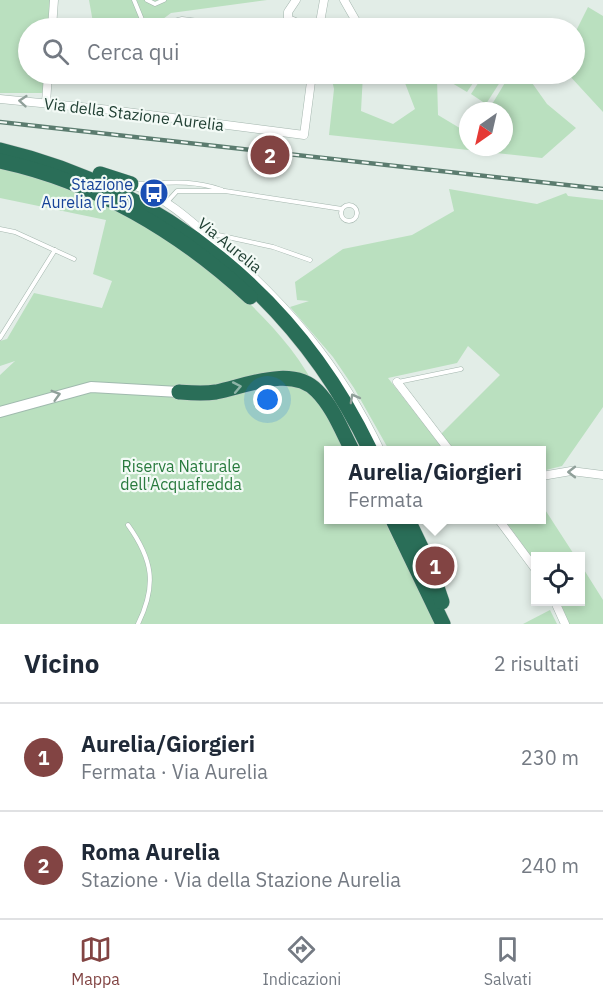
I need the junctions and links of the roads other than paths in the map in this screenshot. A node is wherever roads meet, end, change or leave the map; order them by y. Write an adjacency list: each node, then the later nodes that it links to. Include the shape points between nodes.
1 (54, 0): 8 (street)
2 (134, 0): 9 (lane)
3 (147, 0): 4 (lane, via 155,4)
4 (164, 0)
5 (296, 0): 10 (street, via 287,14)
6 (324, 0): 11 (street)
7 (344, 0): 12 (street)
8 (53, 18)
9 (142, 18)
10 (289, 18)
11 (321, 18)
12 (354, 18)
13 (47, 84): 16 (street)
14 (311, 84): 16 (street, Via della Stazione Aurelia, via 304,135)
15 (0, 99): 16 (street, Via della Stazione Aurelia, one-way to 15)
16 (46, 103)
17 (0, 150): 18 (highway, Via Aurelia)
18 (42, 160): 20 (highway); 36 (highway, Via Aurelia, via 148,206 233,268 306,345)
19 (0, 161): 35 (highway, Via Aurelia, via 57,177 119,204 162,228 218,270 296,347)
20 (131, 184): 21 (lane, via 172,180 205,184); 22 (street, Via Aurelia)
21 (225, 192): 22 (lane, via 177,191); 23 (lane)
22 (166, 202): 25 (street, Via Aurelia)
23 (342, 209): 23 (lane, via 345,219 356,218 353,206)
24 (0, 230): 26 (lane)
25 (204, 232): 28 (lane, via 273,247); 37 (street, Via Aurelia, one-way to 25, via 350,392 317,343)
26 (55, 250): 27 (lane); 29 (lane)
27 (74, 259)
28 (310, 260)
29 (0, 338)
30 (461, 369): 31 (lane)
31 (397, 382): 38 (street)
32 (179, 392): 33 (street, one-way to 32, via 90,387); 34 (highway, one-way to 34, via 203,393 276,380 299,380 322,398)
33 (0, 412)
34 (350, 446)
35 (358, 446)
36 (368, 446)
37 (378, 446)
38 (446, 446)
39 (546, 475): 40 (street, one-way to 39, via 571,471)
40 (603, 475)
41 (395, 524): 50 (highway)
42 (405, 524): 47 (highway)
43 (410, 524): 47 (highway)
44 (503, 524): 46 (street)
45 (128, 525): 49 (lane, via 141,544 152,575 148,605)
46 (531, 563)
47 (442, 602): 51 (highway)
48 (557, 606): 52 (street)
49 (138, 624)
50 (441, 624)
51 (453, 624)
52 (565, 624)

